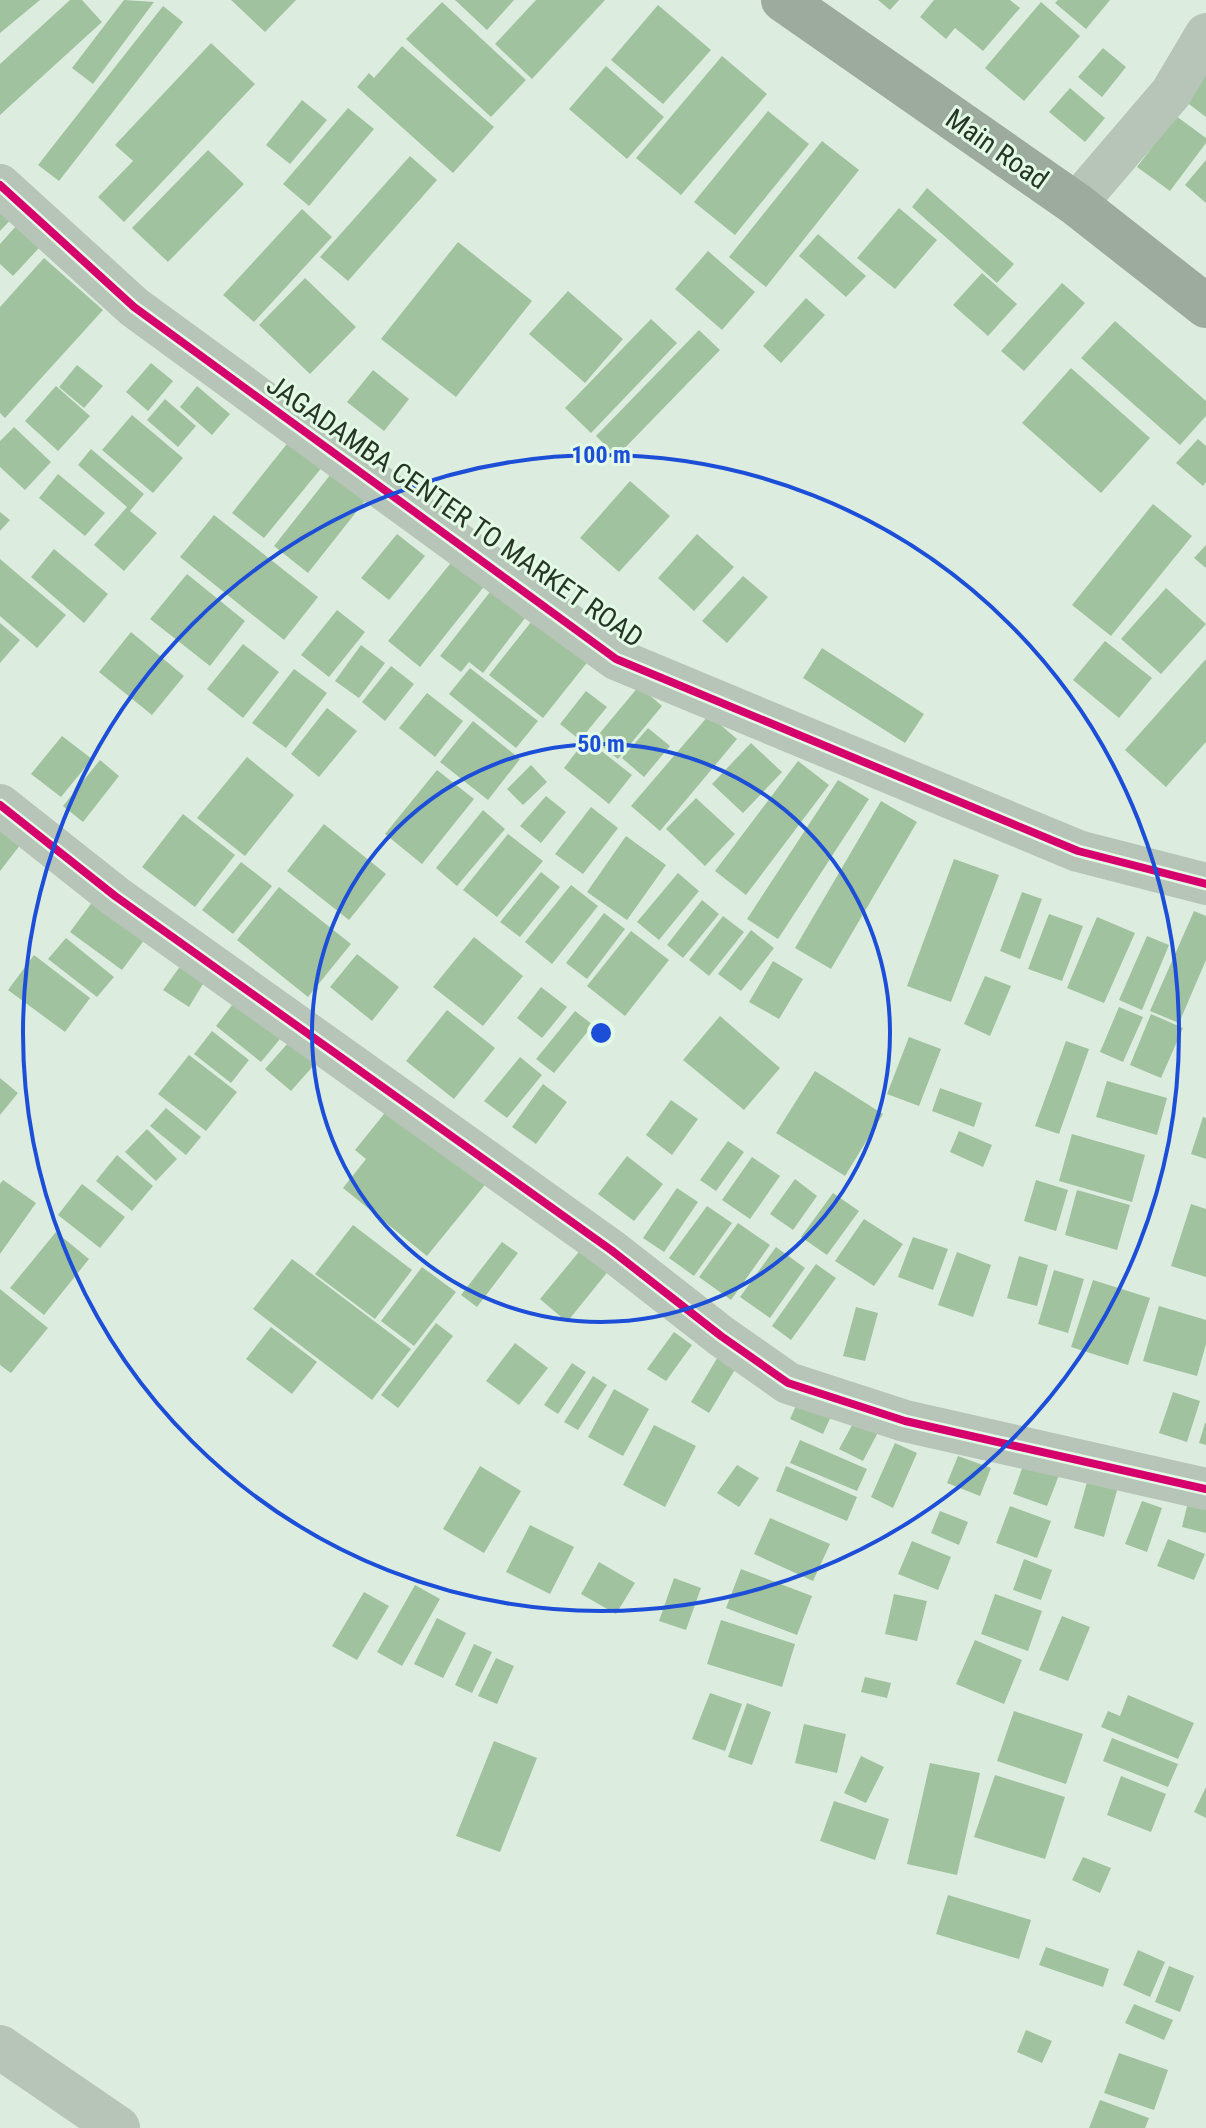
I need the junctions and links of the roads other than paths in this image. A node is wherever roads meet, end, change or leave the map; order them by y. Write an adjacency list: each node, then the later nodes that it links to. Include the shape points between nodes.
1 (783, 0): 4 (highway, Main Road)
2 (1206, 34): 4 (street, via 1171,93)
3 (0, 185): 7 (street, JAGADAMBA CENTER TO MARKET ROAD, via 134,307 616,659 1078,851)
4 (1076, 204): 5 (highway, Main Road)
5 (1206, 306)
6 (0, 805): 8 (street, via 115,896 788,1383 905,1421)
7 (1206, 884)
8 (1206, 1489)
9 (0, 2047): 10 (street)
10 (118, 2128)

